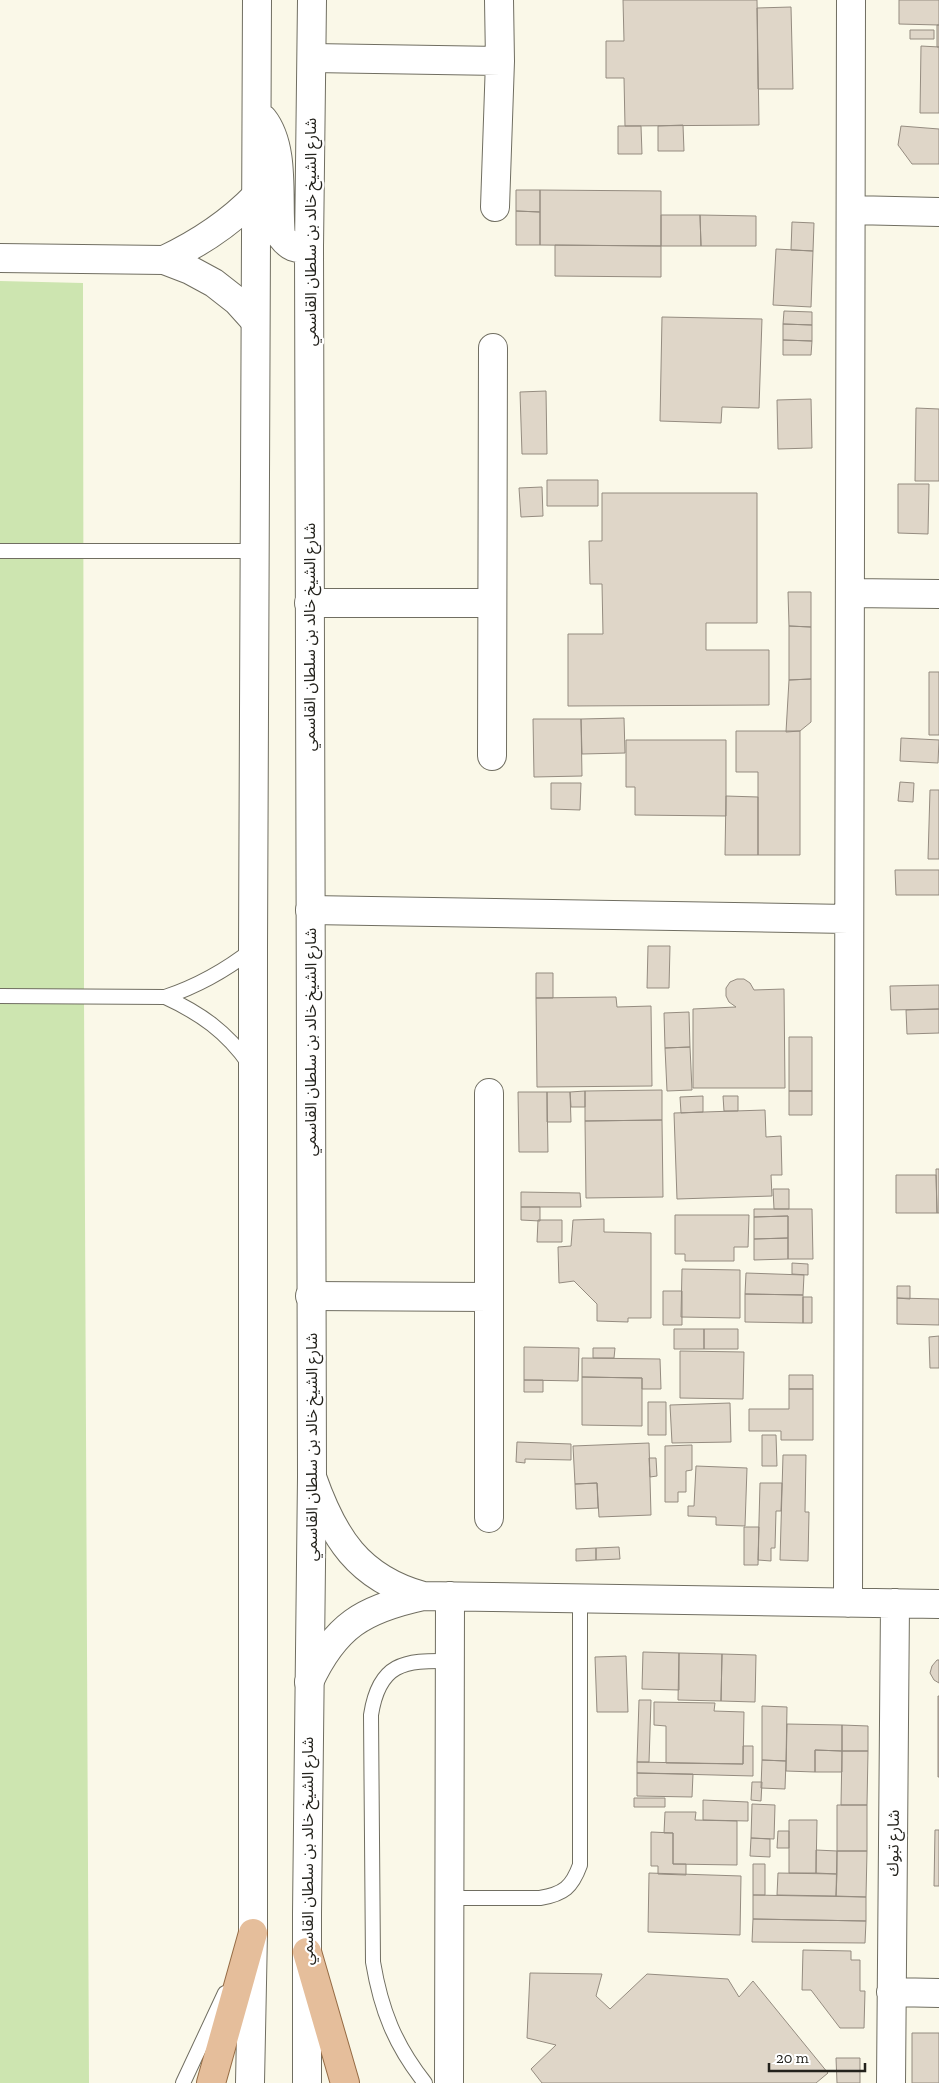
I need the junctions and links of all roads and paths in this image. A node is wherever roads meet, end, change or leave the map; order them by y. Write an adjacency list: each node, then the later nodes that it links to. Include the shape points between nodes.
1 (257, 0): 7 (street)
2 (312, 0): 5 (street, شارع الشيخ خالد بن سلطان القاسمي)
3 (500, 0): 6 (street)
4 (851, 0): 10 (street)
5 (312, 58): 6 (street); 12 (street, شارع الشيخ خالد بن سلطان القاسمي)
6 (500, 61): 9 (street)
7 (257, 112): 8 (street); 12 (street, via 269,127 274,143 281,236 293,248)
8 (256, 196): 14 (street, via 214,233); 15 (street)
9 (495, 207)
10 (851, 210): 11 (street); 19 (street)
11 (939, 212)
12 (310, 247): 21 (street, شارع الشيخ خالد بن سلطان القاسمي)
13 (0, 258): 14 (street)
14 (164, 260): 15 (street, via 214,283 237,301)
15 (255, 322): 18 (street)
16 (494, 348): 22 (street)
17 (0, 551): 18 (lane)
18 (254, 551): 26 (street)
19 (850, 593): 20 (street); 25 (street)
20 (939, 594)
21 (309, 603): 22 (street); 24 (street, شارع الشيخ خالد بن سلطان القاسمي)
22 (492, 603): 23 (street)
23 (492, 756)
24 (310, 910): 25 (street); 31 (street, شارع الشيخ خالد بن سلطان القاسمي)
25 (848, 918): 38 (street)
26 (253, 950): 28 (lane, via 212,979); 29 (street)
27 (0, 996): 28 (lane)
28 (165, 997): 29 (lane, via 192,1009 216,1026 237,1046)
29 (254, 1071): 44 (street)
30 (489, 1093): 32 (street)
31 (310, 1296): 32 (street); 33 (street, شارع الشيخ خالد بن سلطان القاسمي)
32 (489, 1297): 34 (street)
33 (312, 1477): 35 (street, via 338,1537 359,1562 385,1582); 42 (street, شارع الشيخ خالد بن سلطان القاسمي)
34 (489, 1518)
35 (423, 1596): 36 (street); 42 (street, via 393,1602 341,1633 321,1656)
36 (450, 1596): 37 (street); 41 (street)
37 (580, 1598): 38 (street); 43 (lane, via 580,1865 576,1878 567,1889 554,1896)
38 (848, 1603): 39 (street)
39 (895, 1603): 40 (street); 46 (street, شارع تبوك)
40 (939, 1604)
41 (450, 1661): 43 (street); 53 (lane, via 418,1660 389,1674 374,1699 372,1715 373,1962 378,1990 397,2043)
42 (309, 1682): 45 (street, شارع الشيخ خالد بن سلطان القاسمي)
43 (450, 1898): 54 (street)
44 (254, 1933): 48 (lane); 49 (main road); 50 (street)
45 (306, 1952): 51 (street, شارع الشيخ خالد بن سلطان القاسمي); 52 (main road)
46 (892, 1992): 47 (street); 55 (street, شارع تبوك)
47 (939, 1993)
48 (183, 2083)
49 (211, 2083)
50 (250, 2083)
51 (307, 2083)
52 (345, 2083)
53 (425, 2083)
54 (449, 2083)
55 (891, 2083)

